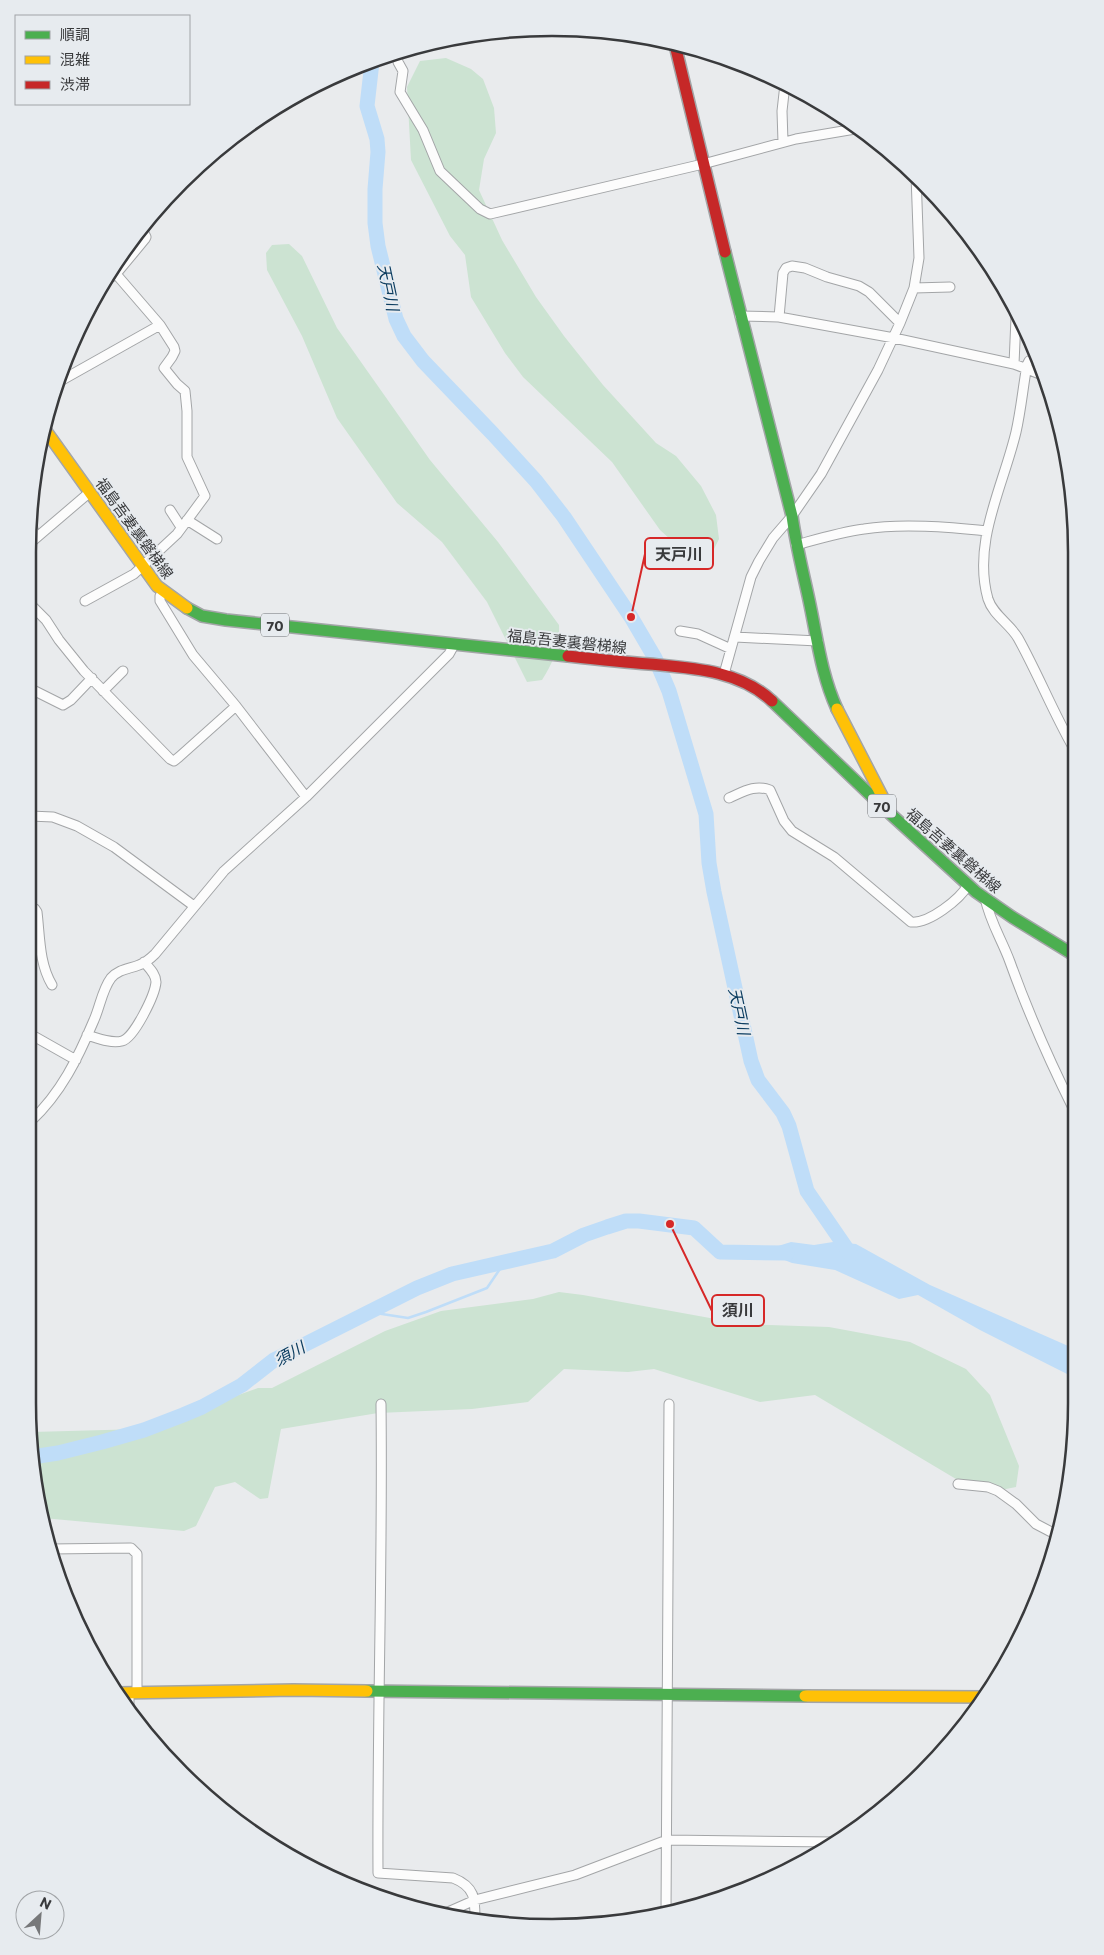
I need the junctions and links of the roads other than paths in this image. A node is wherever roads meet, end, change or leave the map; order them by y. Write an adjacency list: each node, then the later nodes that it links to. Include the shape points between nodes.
1 (677, 52): 6 (street)
2 (398, 60): 6 (street, via 403,71 400,92 424,130 438,167 487,214)
3 (784, 91): 5 (street)
4 (849, 130): 5 (street)
5 (782, 142): 6 (street)
6 (703, 164): 13 (street)
7 (918, 188): 12 (street, via 919,252)
8 (145, 235): 9 (street)
9 (122, 267)
10 (117, 275): 16 (street)
11 (950, 287): 12 (street)
12 (914, 288): 15 (street)
13 (740, 316): 14 (street); 27 (street)
14 (779, 317): 15 (street, via 783,273 792,266 859,286); 18 (street)
15 (900, 323): 18 (street)
16 (160, 325): 23 (street); 28 (street, via 175,350 164,368 185,391 186,457 205,496)
17 (1016, 326): 20 (street)
18 (894, 338): 20 (street); 27 (street, via 843,436)
19 (1030, 361): 21 (street)
20 (1014, 364): 21 (street)
21 (1026, 368): 22 (street); 29 (street, via 1016,431)
22 (1034, 372)
23 (67, 377)
24 (50, 436): 25 (street, 福島吾妻裏磐梯線 / 70)
25 (90, 492): 30 (street); 33 (street, 福島吾妻裏磐梯線 / 70)
26 (170, 510): 28 (street)
27 (792, 516): 32 (street); 38 (street, via 773,538 751,577)
28 (184, 524): 31 (street); 33 (street)
29 (987, 531): 32 (street, via 879,527); 48 (street, via 983,553 989,600 1018,638)
30 (36, 537)
31 (217, 539)
32 (796, 546): 39 (street)
33 (142, 566): 34 (street, 福島吾妻裏磐梯線 / 70); 35 (street, via 134,574)
34 (163, 591): 40 (street, 福島吾妻裏磐梯線 / 70, via 184,607 218,619); 47 (street, via 160,602 193,654)
35 (85, 600)
36 (36, 610): 44 (street)
37 (680, 631): 41 (street, via 698,634)
38 (735, 637): 39 (street); 41 (street)
39 (818, 641): 51 (street, via 830,695 883,798)
40 (454, 644): 43 (street, 福島吾妻裏磐梯線 / 70); 49 (street, via 436,668)
41 (731, 649): 43 (street)
42 (123, 670): 45 (street)
43 (724, 674): 51 (street, 福島吾妻裏磐梯線 / 70, via 748,683 768,697)
44 (92, 678): 45 (street); 46 (street, via 63,705)
45 (104, 690): 47 (street, via 174,761)
46 (36, 692)
47 (236, 706): 49 (street)
48 (1068, 737)
49 (306, 796): 55 (street, via 224,871)
50 (729, 798): 53 (street, via 750,788 770,790 792,831 834,857 911,922 921,921 948,907)
51 (884, 808): 53 (street, 福島吾妻裏磐梯線 / 70)
52 (36, 816): 55 (street, via 53,817 77,826 114,847)
53 (968, 885): 54 (street, 福島吾妻裏磐梯線 / 70)
54 (985, 898): 57 (street, 福島吾妻裏磐梯線 / 70); 63 (street, via 989,917 1034,1024)
55 (194, 906): 58 (street, via 155,954)
56 (36, 910): 59 (street, via 41,951 47,978)
57 (1068, 951)
58 (144, 962): 60 (street, via 122,970 110,980); 60 (street, via 154,974 155,985 130,1036 118,1042)
59 (52, 985)
60 (87, 1035): 62 (street)
61 (36, 1037): 62 (street)
62 (76, 1060): 64 (street, via 61,1087)
63 (1068, 1095)
64 (36, 1115)
65 (381, 1404): 70 (street)
66 (669, 1404): 72 (street)
67 (958, 1484): 68 (street, via 998,1491 1036,1524)
68 (1051, 1532)
69 (58, 1549): 71 (street, via 131,1548 137,1554)
70 (380, 1692): 71 (street); 72 (street); 76 (street, via 378,1873 453,1878 468,1886)
71 (128, 1693)
72 (668, 1695): 73 (street); 74 (street)
73 (976, 1697)
74 (667, 1840): 75 (street); 76 (street, via 575,1875); 77 (street)
75 (823, 1842)
76 (475, 1900): 78 (street); 79 (street)
77 (666, 1906)
78 (453, 1909)
79 (475, 1913)

